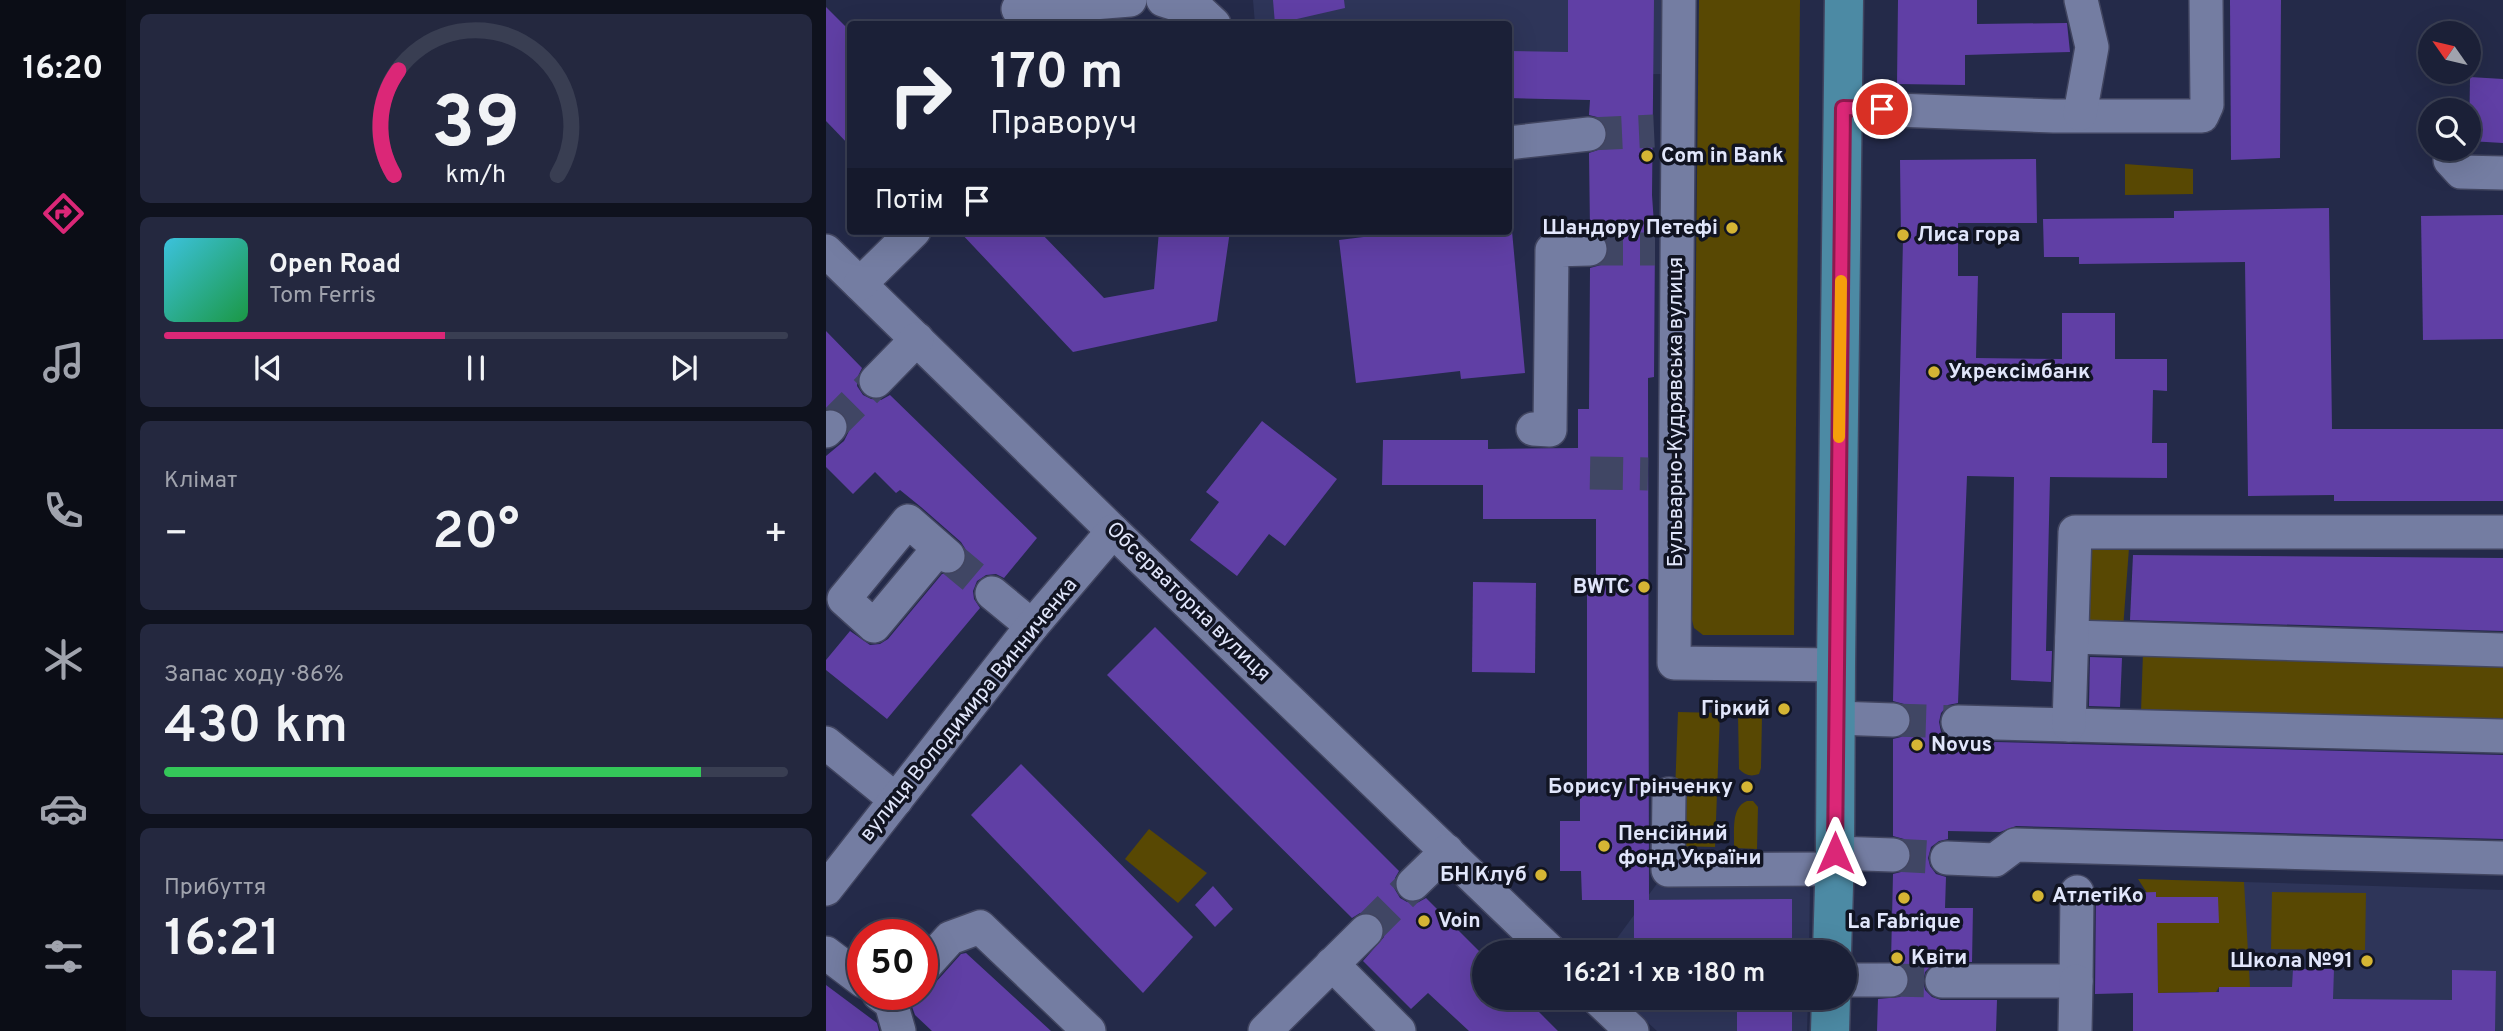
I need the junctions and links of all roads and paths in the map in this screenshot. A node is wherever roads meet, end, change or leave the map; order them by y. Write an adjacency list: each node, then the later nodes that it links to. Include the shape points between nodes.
1 (1130, 0): 7 (street)
2 (1163, 0): 8 (street, via 1201,12)
3 (1679, 0): 28 (street, Бульварно-Кудрявська вулиця, via 1666,130 1662,474 1674,663)
4 (1844, 0): 9 (main road)
5 (2081, 0): 10 (street, via 2092,47)
6 (2206, 0): 10 (street, via 2207,105 2202,116)
7 (1018, 9)
8 (1211, 21)
9 (1843, 108): 10 (street); 28 (main road)
10 (2080, 114)
11 (1589, 134): 12 (street)
12 (1512, 143)
13 (2451, 161): 14 (street, via 2461,172)
14 (2503, 173)
15 (910, 235): 18 (street)
16 (1590, 249): 21 (street, via 1552,250 1550,430)
17 (826, 251): 18 (street, Обсерваторна вулиця)
18 (860, 284): 19 (street, Обсерваторна вулиця)
19 (917, 339): 20 (street); 22 (street, Обсерваторна вулиця)
20 (876, 381)
21 (1533, 429)
22 (1113, 531): 25 (street, вулиця Володимира Винниченка); 37 (street, Обсерваторна вулиця)
23 (2503, 532): 26 (street, via 2075,532)
24 (992, 593): 25 (street)
25 (1032, 626): 36 (street, вулиця Володимира Винниченка)
26 (2072, 637): 27 (street); 32 (street)
27 (2503, 650)
28 (1836, 665): 29 (main road)
29 (1836, 718): 30 (street); 41 (main road)
30 (1893, 720)
31 (1958, 722): 32 (street)
32 (2069, 725): 33 (street)
33 (2503, 736)
34 (826, 743): 36 (street)
35 (1669, 794): 41 (street, via 1668,870)
36 (896, 800): 43 (street, вулиця Володимира Винниченка)
37 (1447, 851): 42 (street); 46 (street, Обсерваторна вулиця)
38 (1893, 855): 41 (street)
39 (1947, 858): 40 (street, via 1996,860 2015,845)
40 (2503, 858)
41 (1835, 861): 47 (main road)
42 (1413, 884)
43 (826, 889)
44 (2077, 892): 55 (street)
45 (1366, 931): 50 (street)
46 (1539, 940)
47 (1832, 940)
48 (938, 951): 58 (street, via 950,938 980,927)
49 (826, 953): 51 (street)
50 (1332, 964): 59 (street); 60 (street)
51 (847, 969)
52 (1857, 980): 53 (street)
53 (1891, 980)
54 (1942, 981): 55 (street)
55 (2076, 981): 63 (street)
56 (1610, 1010): 61 (street)
57 (1831, 1010): 62 (main road)
58 (1089, 1031)
59 (1265, 1031)
60 (1399, 1031)
61 (1632, 1031)
62 (1830, 1031)
63 (2076, 1031)

